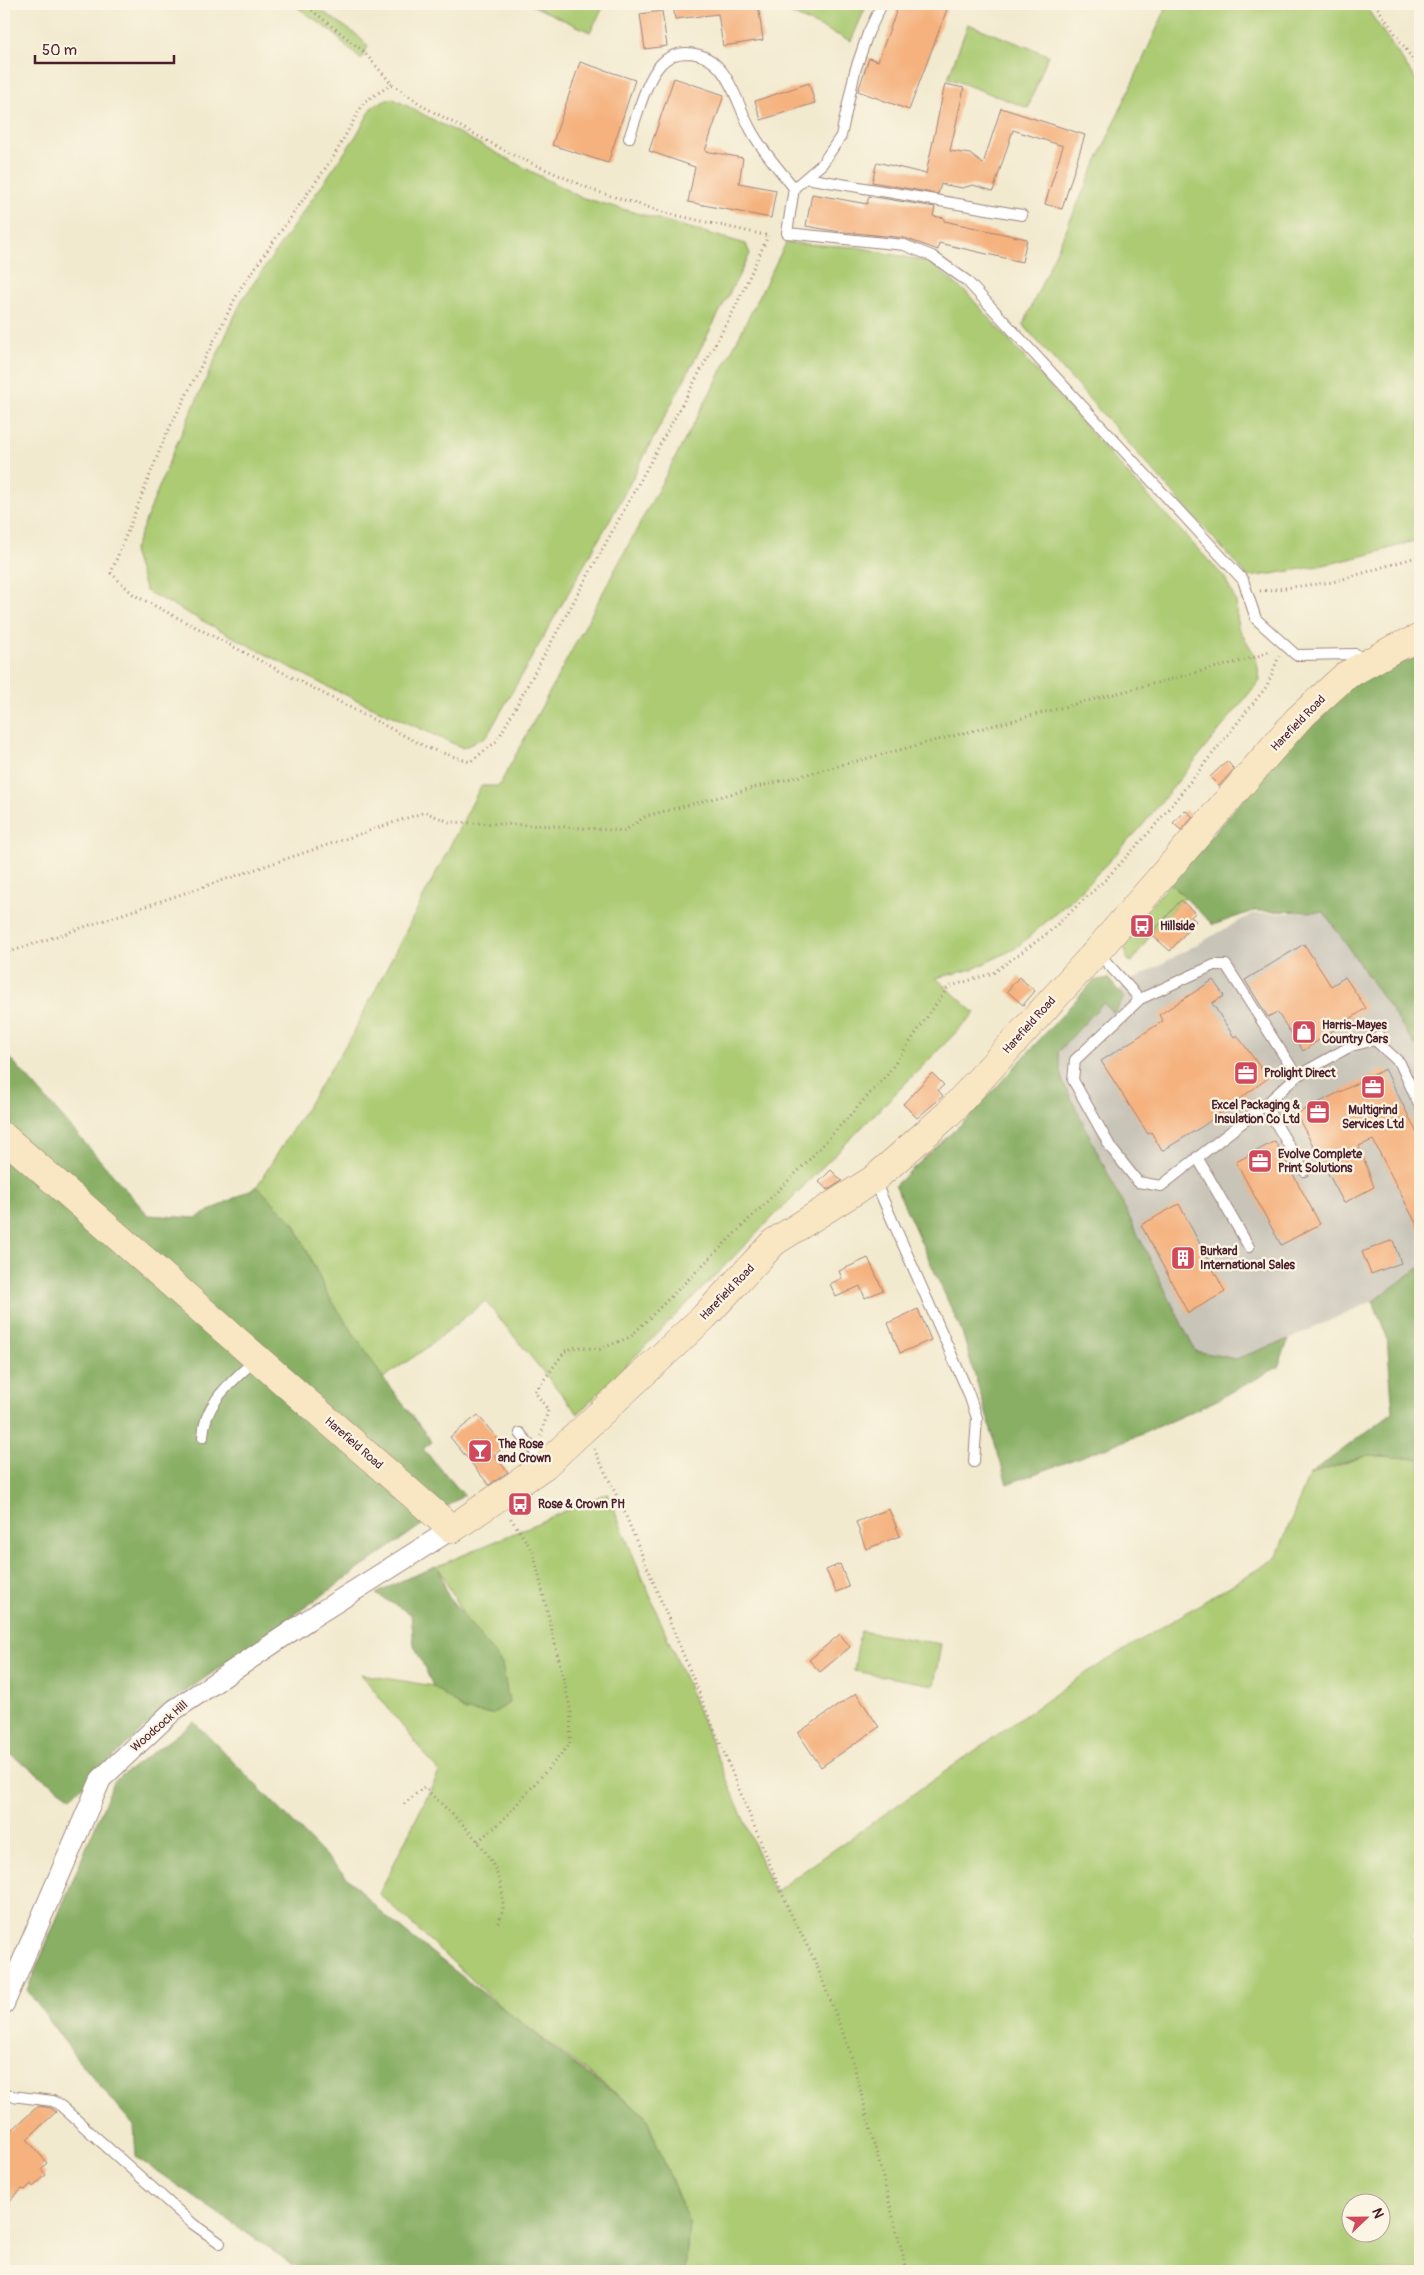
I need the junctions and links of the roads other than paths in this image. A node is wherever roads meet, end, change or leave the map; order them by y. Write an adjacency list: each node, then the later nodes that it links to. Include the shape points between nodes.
1 (882, 4): 3 (lane, via 855,71 841,136 822,164)
2 (629, 138): 4 (lane, via 652,76 661,64 670,56 697,54 710,60 728,79 752,131)
3 (806, 178): 4 (lane); 5 (lane)
4 (794, 188): 7 (lane, via 786,233 904,245 932,256 967,281 1243,580 1256,618 1296,654 1356,654)
5 (1022, 215)
6 (1420, 638): 7 (street, Harefield Road)
7 (1363, 667): 8 (street, Harefield Road, via 1346,676 1297,720)
8 (1097, 951): 9 (lane); 16 (street, Harefield Road, via 948,1114)
9 (1140, 999): 10 (lane, via 1214,965 1226,965); 14 (lane, via 1075,1060 1073,1080 1112,1148 1138,1182 1161,1186)
10 (1297, 1076): 11 (lane); 12 (lane, via 1350,1046 1378,1038 1400,1063)
11 (1265, 1105): 14 (lane); 15 (lane)
12 (1420, 1107)
13 (4, 1137): 18 (street, Harefield Road)
14 (1197, 1157): 17 (lane)
15 (1304, 1171)
16 (874, 1179): 21 (street, Harefield Road, via 774,1242 705,1316 574,1437); 22 (lane, via 971,1400 977,1418)
17 (1249, 1247)
18 (257, 1358): 20 (lane, via 208,1411 203,1422); 23 (street, Harefield Road)
19 (520, 1433): 21 (lane)
20 (203, 1436)
21 (542, 1455): 23 (street, Harefield Road, via 497,1500)
22 (974, 1462)
23 (452, 1529): 24 (street, Woodcock Hill, via 174,1710 101,1779)
24 (4, 2004)
25 (4, 2094): 26 (lane, via 53,2101 61,2106 193,2224)
26 (220, 2243)

